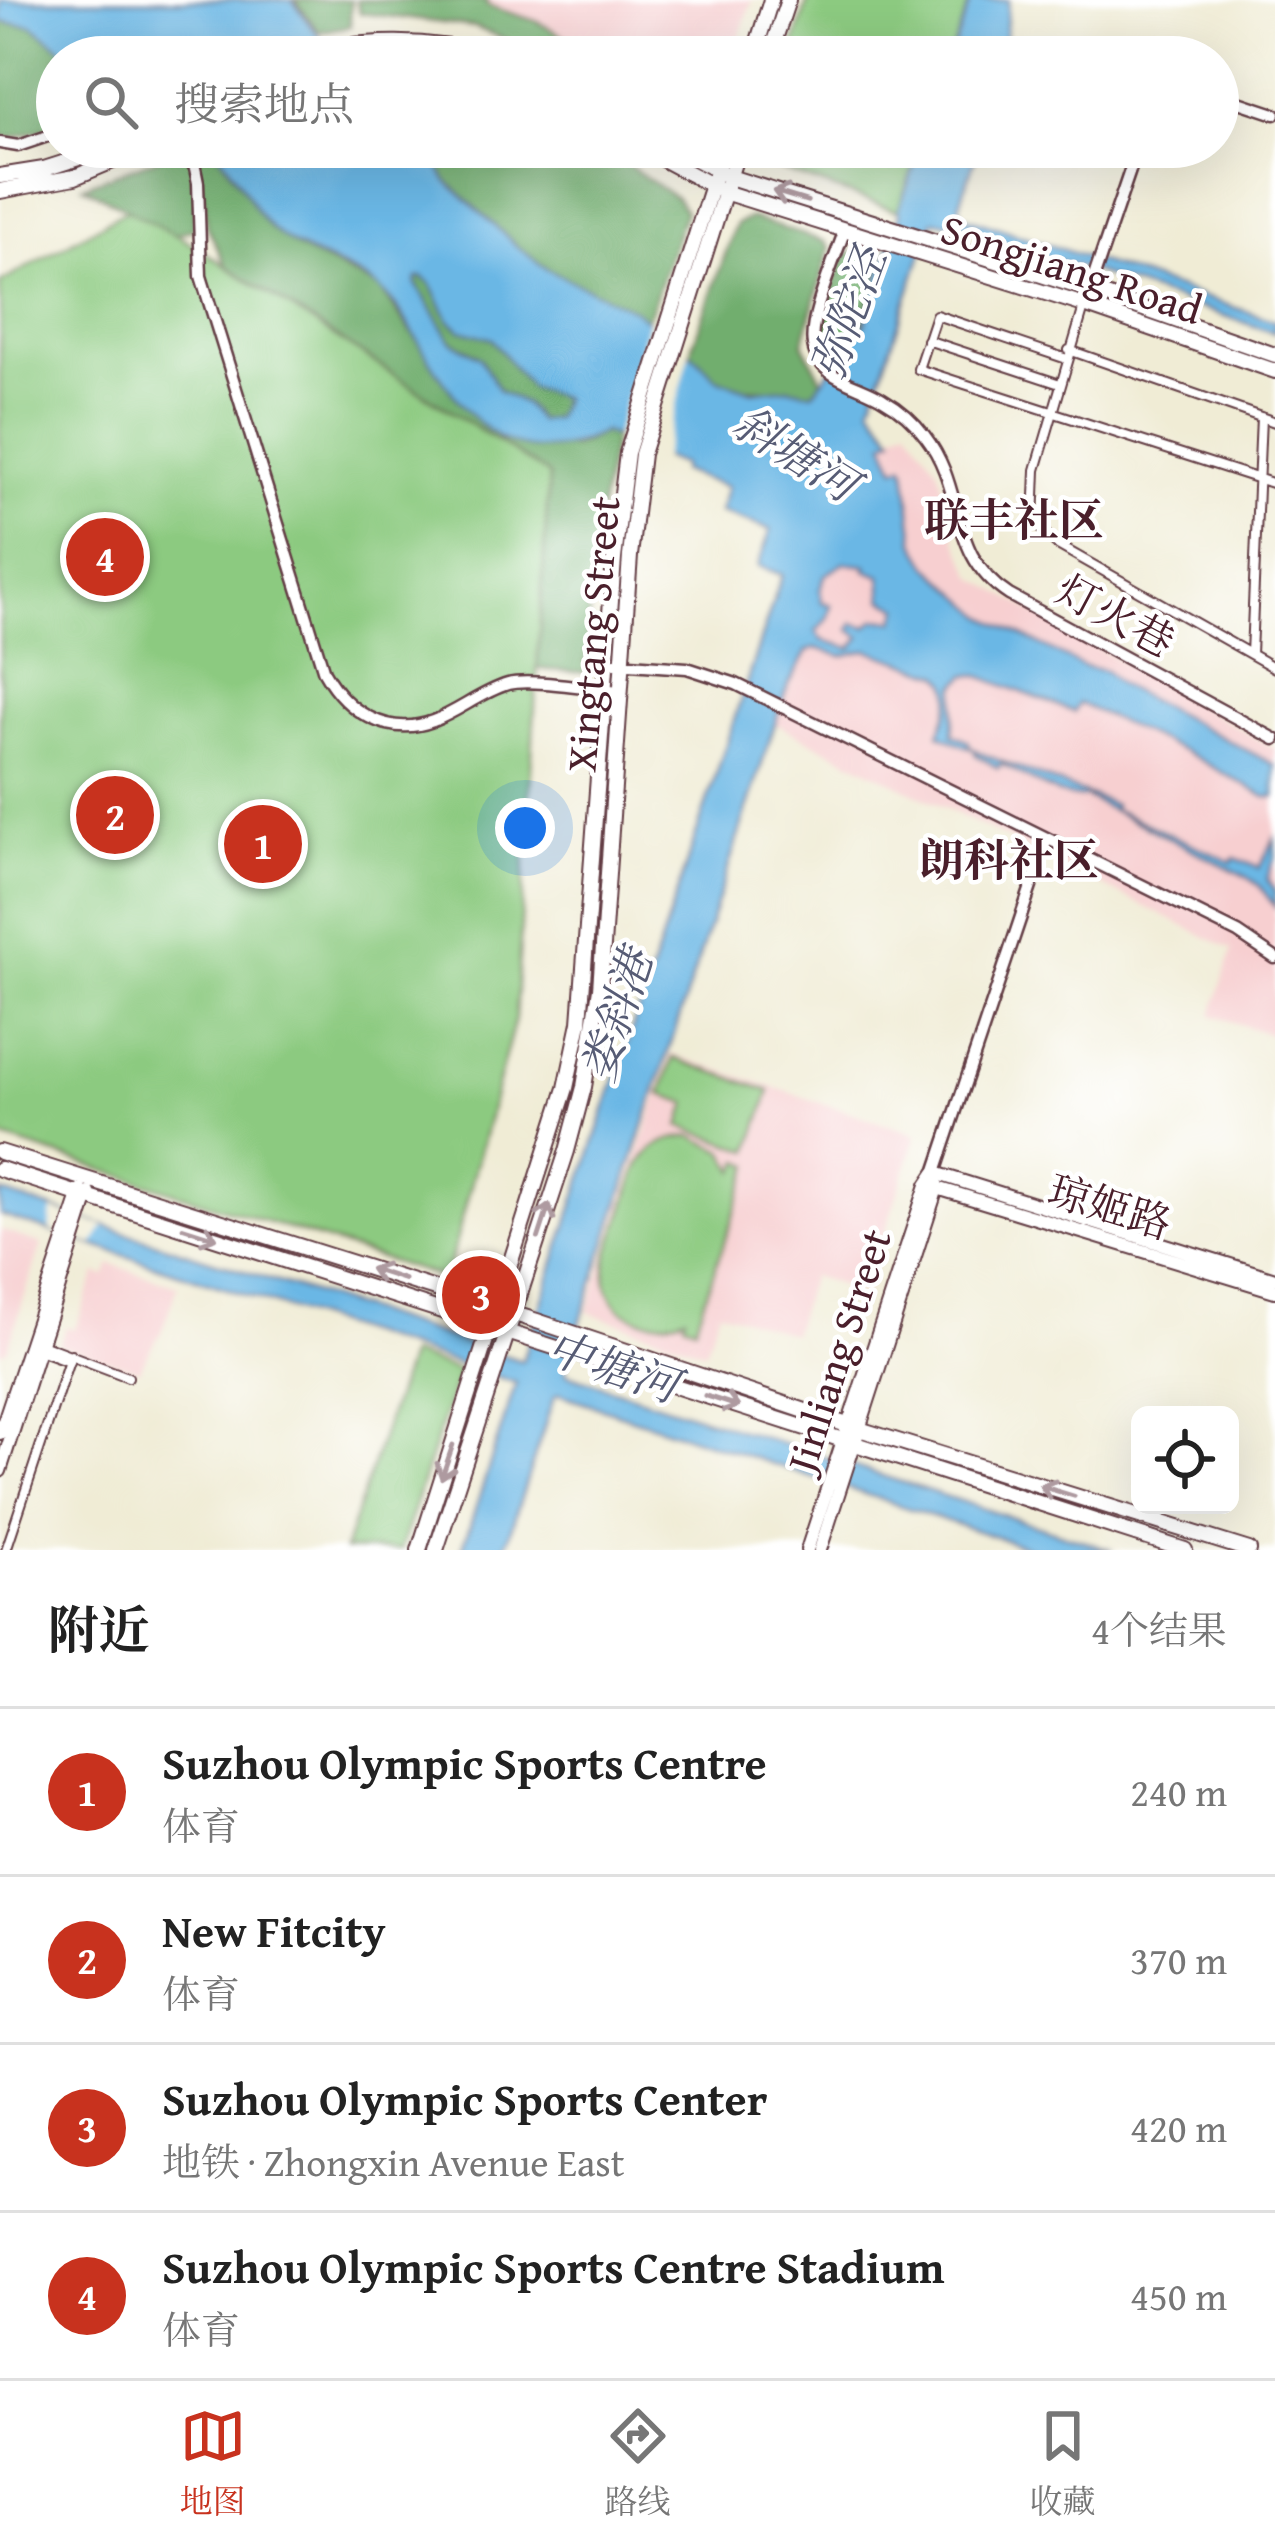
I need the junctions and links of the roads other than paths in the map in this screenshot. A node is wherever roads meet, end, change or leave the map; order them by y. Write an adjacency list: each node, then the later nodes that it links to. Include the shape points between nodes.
1 (771, 0): 3 (main road)
2 (788, 0): 4 (main road)
3 (760, 36)
4 (776, 36)
5 (1239, 102): 6 (street)
6 (1275, 114)
7 (36, 140): 8 (street)
8 (0, 143)
9 (43, 168): 17 (main road)
10 (98, 168): 19 (main road)
11 (195, 168): 36 (street, via 201,276 333,687 367,718 407,726 510,683)
12 (688, 168): 18 (main road)
13 (701, 168): 18 (main road)
14 (722, 168): 18 (main road, Xingtang Street)
15 (728, 168): 18 (main road, Xingtang Street)
16 (1131, 168): 22 (street)
17 (0, 176)
18 (720, 182): 20 (main road, Songjiang Road); 21 (main road, Songjiang Road, one-way to 18); 34 (main road, Xingtang Street, via 637,415)
19 (0, 191)
20 (845, 229): 21 (main road, Songjiang Road); 37 (street, 灯火巷, via 814,352 827,370 908,417 931,444 966,548 989,580)
21 (891, 235): 22 (main road, Songjiang Road)
22 (1087, 298): 24 (street); 25 (main road, Songjiang Road); 26 (main road, Songjiang Road)
23 (928, 340): 24 (street, via 936,315); 27 (street); 28 (street, via 918,369)
24 (1068, 354): 27 (street); 29 (street)
25 (1275, 355)
26 (1275, 371)
27 (1060, 384): 28 (street)
28 (1054, 412): 31 (street); 33 (street, via 1036,470 1034,522 1056,544)
29 (1262, 417): 30 (street); 31 (street)
30 (1275, 422)
31 (1257, 478): 32 (street); 33 (street)
32 (1275, 484)
33 (1251, 654): 35 (street)
34 (614, 663): 36 (main road, Xingtang Street); 38 (street, via 687,668 736,684)
35 (1275, 668)
36 (611, 690): 48 (main road, Xingtang Street, via 580,1022)
37 (1275, 739)
38 (1047, 839): 39 (street); 43 (street, Jinliang Street)
39 (1275, 958)
40 (0, 1152): 42 (main road)
41 (0, 1169): 44 (main road)
42 (88, 1179): 44 (main road); 48 (main road, one-way to 42)
43 (933, 1182): 46 (main road, 琼姬路); 47 (main road, 琼姬路); 55 (main road, Jinliang Street)
44 (84, 1196): 45 (main road); 49 (main road, one-way to 49)
45 (70, 1238): 51 (main road); 54 (main road)
46 (1275, 1279)
47 (1275, 1291)
48 (506, 1312): 49 (main road, Xingtang Street); 50 (main road, Xingtang Street); 55 (main road)
49 (492, 1328): 50 (main road); 60 (main road, Xingtang Street, one-way to 60)
50 (508, 1332): 55 (main road, one-way to 55); 61 (main road, Xingtang Street)
51 (40, 1347): 52 (street); 56 (main road)
52 (72, 1358): 53 (street); 59 (street)
53 (128, 1377)
54 (0, 1433)
55 (851, 1435): 58 (main road, Jinliang Street); 64 (main road); 65 (main road, one-way to 55)
56 (2, 1455): 57 (main road)
57 (0, 1471)
58 (834, 1488): 62 (main road, Jinliang Street); 63 (main road, Jinliang Street)
59 (6, 1550)
60 (419, 1550)
61 (436, 1550)
62 (807, 1550)
63 (820, 1550)
64 (1185, 1550)
65 (1249, 1550)

